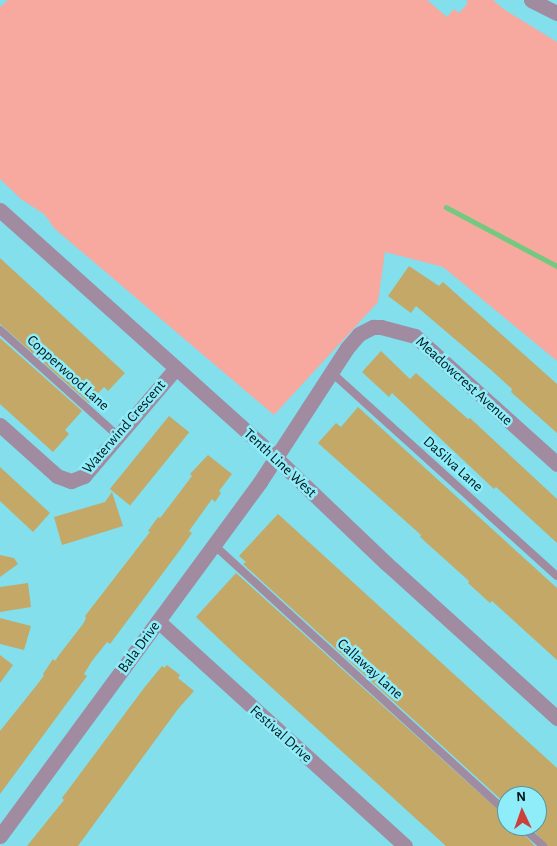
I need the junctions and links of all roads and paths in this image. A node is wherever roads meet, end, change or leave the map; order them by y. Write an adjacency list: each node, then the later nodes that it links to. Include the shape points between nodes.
1 (531, 0): 2 (street)
2 (557, 14)
3 (0, 210): 5 (street, Tenth Line West)
4 (0, 330): 8 (lane, Copperwood Lane)
5 (176, 368): 8 (street, Waterwind Crescent); 9 (street, Tenth Line West)
6 (331, 372): 9 (street, Meadowcrest Avenue); 10 (street, Meadowcrest Avenue, via 352,340 366,330 381,326 408,332 425,343); 12 (lane, DaSilva Lane)
7 (0, 425): 8 (street, Waterwind Crescent, via 57,476 71,481 84,476)
8 (118, 436)
9 (276, 458): 11 (street, Bala Drive); 14 (street, Tenth Line West)
10 (557, 464)
11 (214, 545): 13 (street, Bala Drive); 15 (lane, Callaway Lane)
12 (557, 576)
13 (158, 621): 16 (street, Bala Drive); 18 (street, Festival Drive)
14 (557, 718)
15 (497, 804)
16 (0, 836)
17 (532, 836): 19 (lane)
18 (405, 846)
19 (543, 846)

